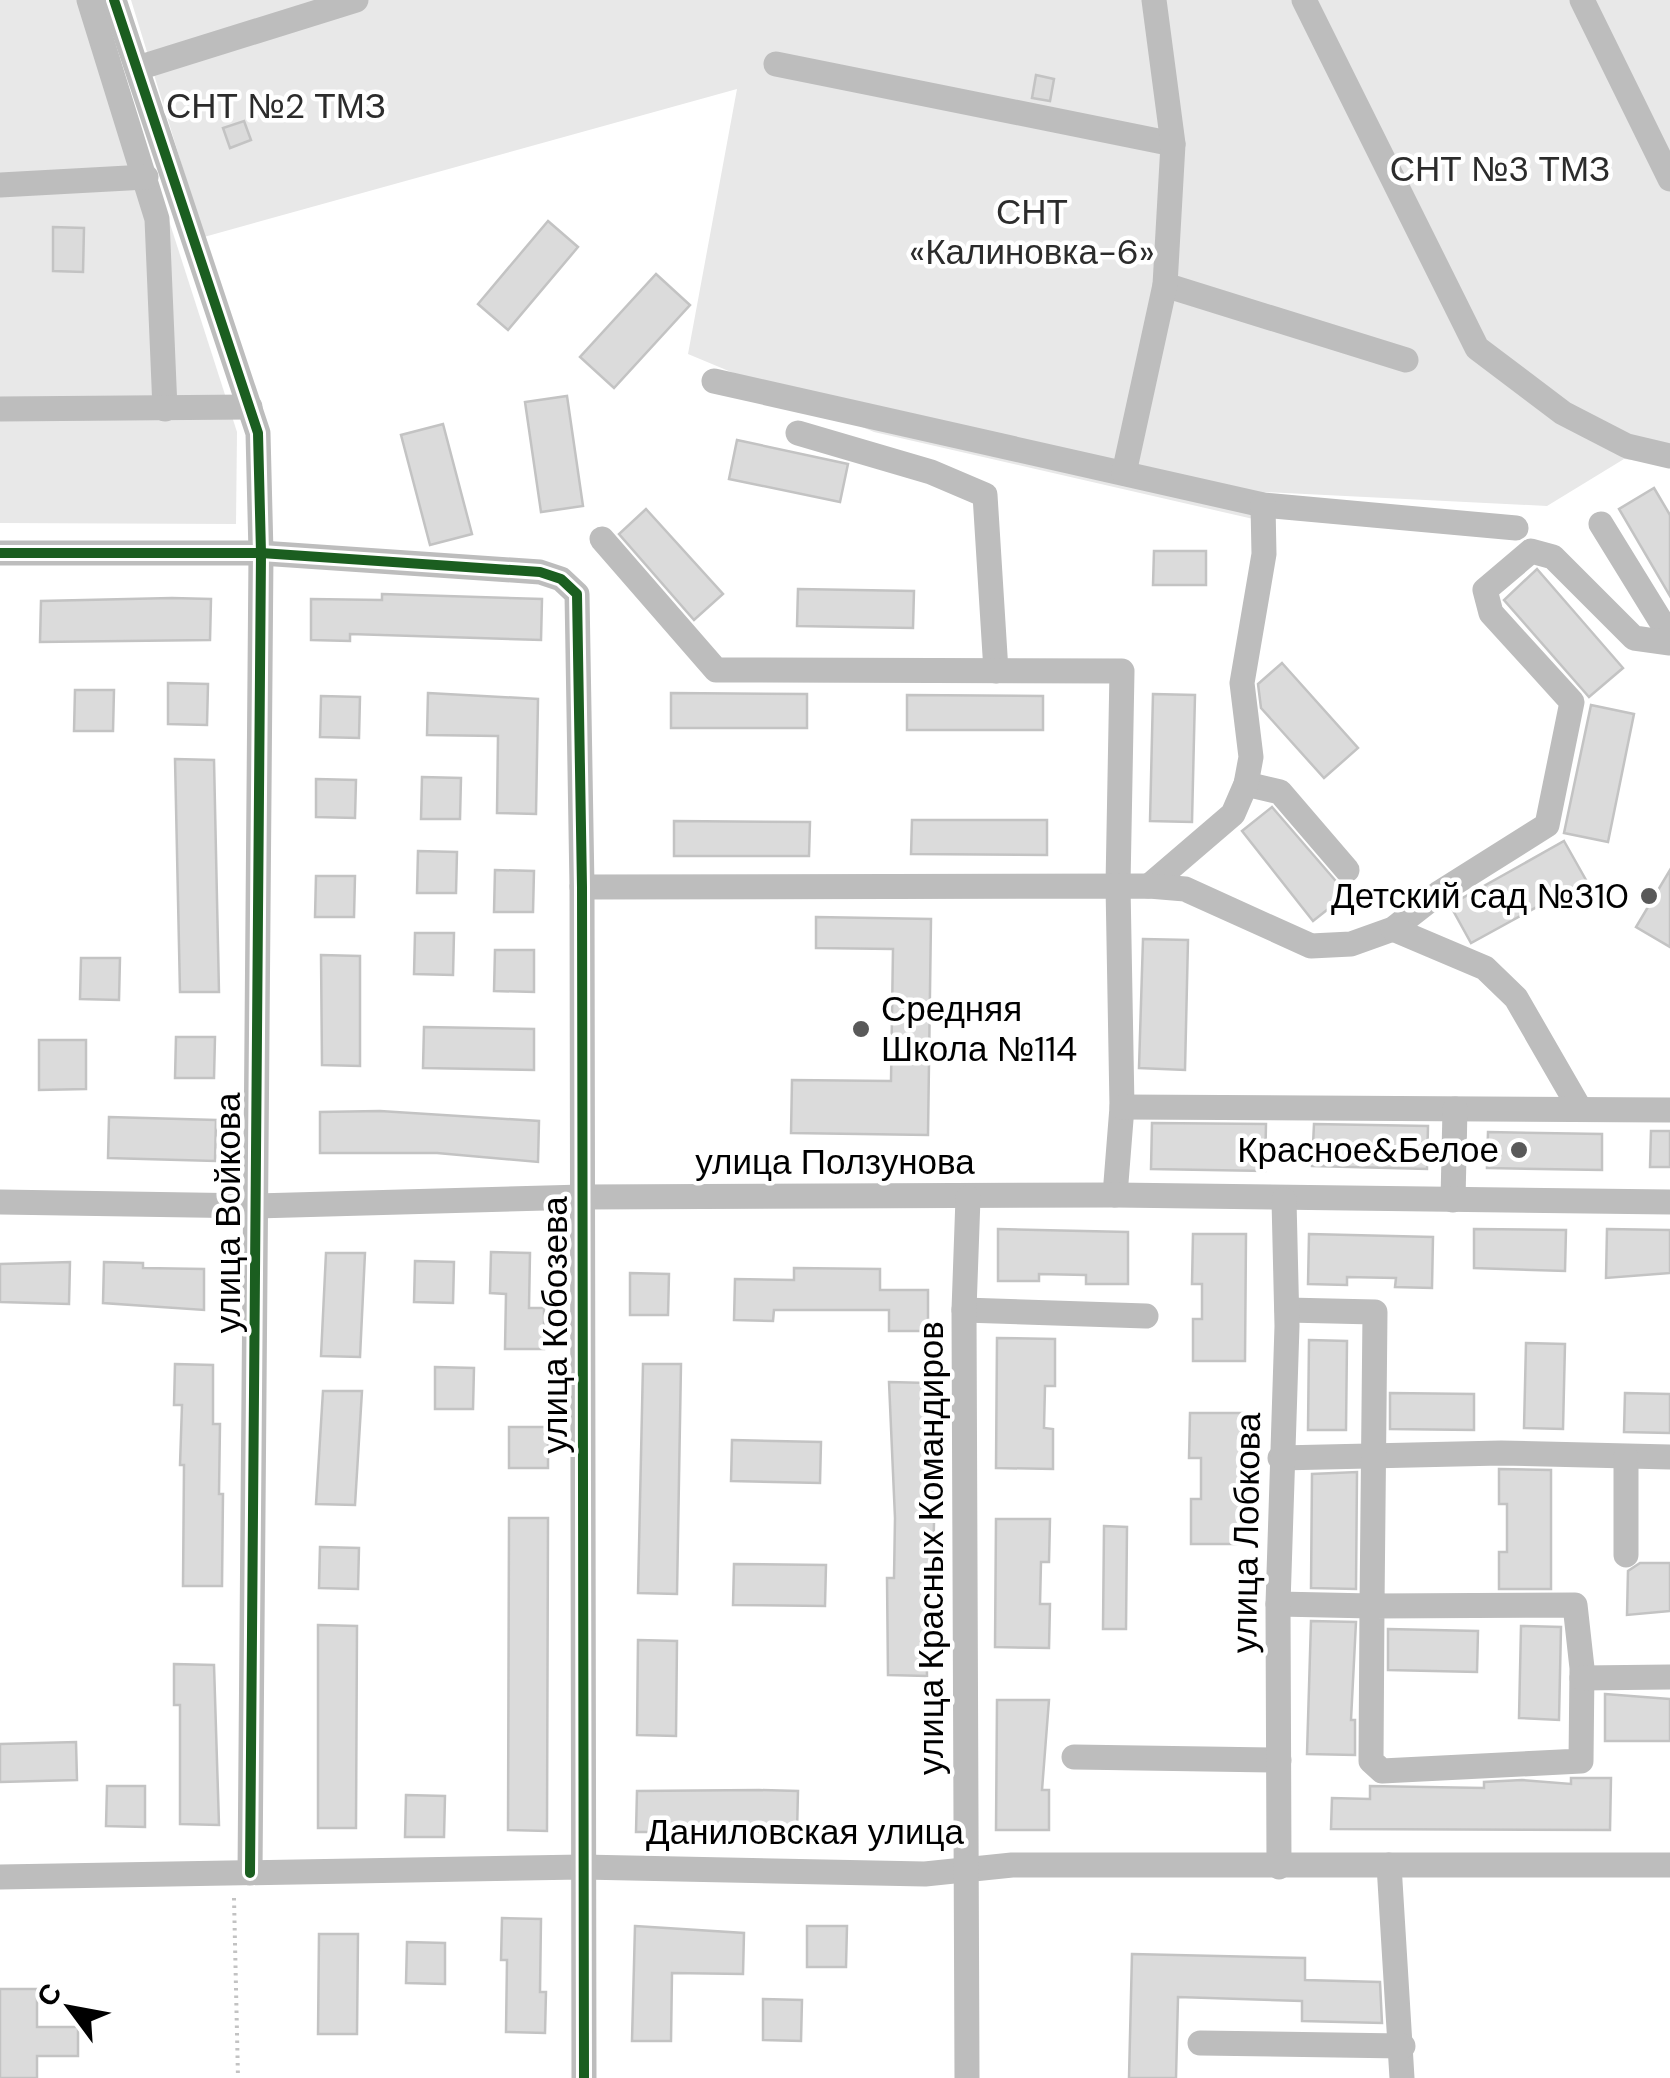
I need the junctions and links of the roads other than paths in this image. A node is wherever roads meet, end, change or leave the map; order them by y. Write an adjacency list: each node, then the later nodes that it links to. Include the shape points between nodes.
1 (89, 0): 10 (street)
2 (114, 0): 8 (street, улица Войкова)
3 (356, 0): 8 (street)
4 (1154, 0): 9 (street)
5 (1304, 0): 20 (street, via 1477,348 1563,413 1627,446)
6 (1582, 0): 11 (street)
7 (776, 64): 9 (street)
8 (138, 68): 16 (street, улица Войкова)
9 (1173, 144): 13 (street)
10 (146, 176): 12 (street); 18 (street, via 156,219)
11 (1670, 179)
12 (0, 185)
13 (1164, 285): 14 (street); 21 (street)
14 (1406, 360)
15 (714, 381): 21 (street)
16 (250, 407): 18 (street); 27 (street, улица Войкова, via 258,434)
17 (0, 409): 18 (street)
18 (165, 409)
19 (798, 433): 29 (street, via 931,472 984,495)
20 (1670, 456)
21 (1124, 474): 22 (street)
22 (1263, 505): 24 (street); 30 (street, via 1264,554 1242,683 1252,758)
23 (1601, 524): 28 (street)
24 (1516, 528)
25 (602, 539): 29 (street, via 716,670)
26 (0, 553): 27 (street)
27 (261, 553): 34 (street, улица Кобозева, via 540,572 560,578 577,594); 47 (street, улица Войкова)
28 (1670, 640): 35 (street, via 1634,638 1552,557 1531,551 1485,590 1492,612 1572,702 1547,825)
29 (996, 671): 32 (street, via 1122,671)
30 (1246, 784): 31 (street, via 1280,792); 33 (street, via 1233,814)
31 (1347, 870)
32 (1118, 886): 33 (street); 34 (street); 36 (street)
33 (1149, 886): 35 (street, via 1185,889 1311,946 1351,944)
34 (582, 887): 41 (street, улица Кобозева)
35 (1393, 929): 38 (street, via 1485,968 1516,998)
36 (1122, 1107): 37 (street); 40 (street)
37 (1456, 1109): 38 (street); 44 (street)
38 (1580, 1110): 39 (street)
39 (1670, 1110)
40 (1115, 1195): 42 (street, улица Ползунова); 43 (street, улица Ползунова)
41 (583, 1197): 42 (street, улица Ползунова); 47 (street, улица Ползунова); 64 (street, улица Кобозева)
42 (968, 1198): 48 (street, улица Красных Командиров)
43 (1284, 1200): 44 (street, улица Ползунова); 49 (street, улица Лобкова)
44 (1453, 1200): 46 (street, улица Ползунова)
45 (0, 1202): 47 (street, улица Ползунова)
46 (1670, 1202)
47 (256, 1206): 67 (street, улица Войкова)
48 (964, 1310): 50 (street); 66 (street, улица Красных Командиров)
49 (1287, 1310): 51 (street, via 1375,1312); 54 (street, улица Лобкова)
50 (1146, 1316)
51 (1375, 1455): 52 (street); 54 (street); 57 (street)
52 (1626, 1457): 53 (street); 55 (street)
53 (1670, 1457)
54 (1280, 1458): 56 (street, улица Лобкова)
55 (1626, 1555)
56 (1278, 1604): 57 (street); 61 (street, улица Лобкова)
57 (1372, 1606): 58 (street, via 1575,1605); 58 (street, via 1371,1761 1382,1771 1581,1760)
58 (1582, 1678): 59 (street)
59 (1670, 1678)
60 (1074, 1757): 61 (street)
61 (1279, 1760): 65 (street, улица Лобкова)
62 (1389, 1865): 63 (street, Даниловская улица); 65 (street, Даниловская улица); 70 (street)
63 (1670, 1865)
64 (582, 1867): 66 (street, Даниловская улица, via 925,1874); 67 (street, Даниловская улица); 71 (street, улица Кобозева)
65 (1280, 1867): 66 (street, Даниловская улица)
66 (969, 1868): 72 (street, улица Красных Командиров)
67 (242, 1874): 68 (street, Даниловская улица)
68 (0, 1876)
69 (1200, 2044): 70 (street)
70 (1403, 2046): 73 (street)
71 (584, 2078)
72 (967, 2078)
73 (1402, 2078)

